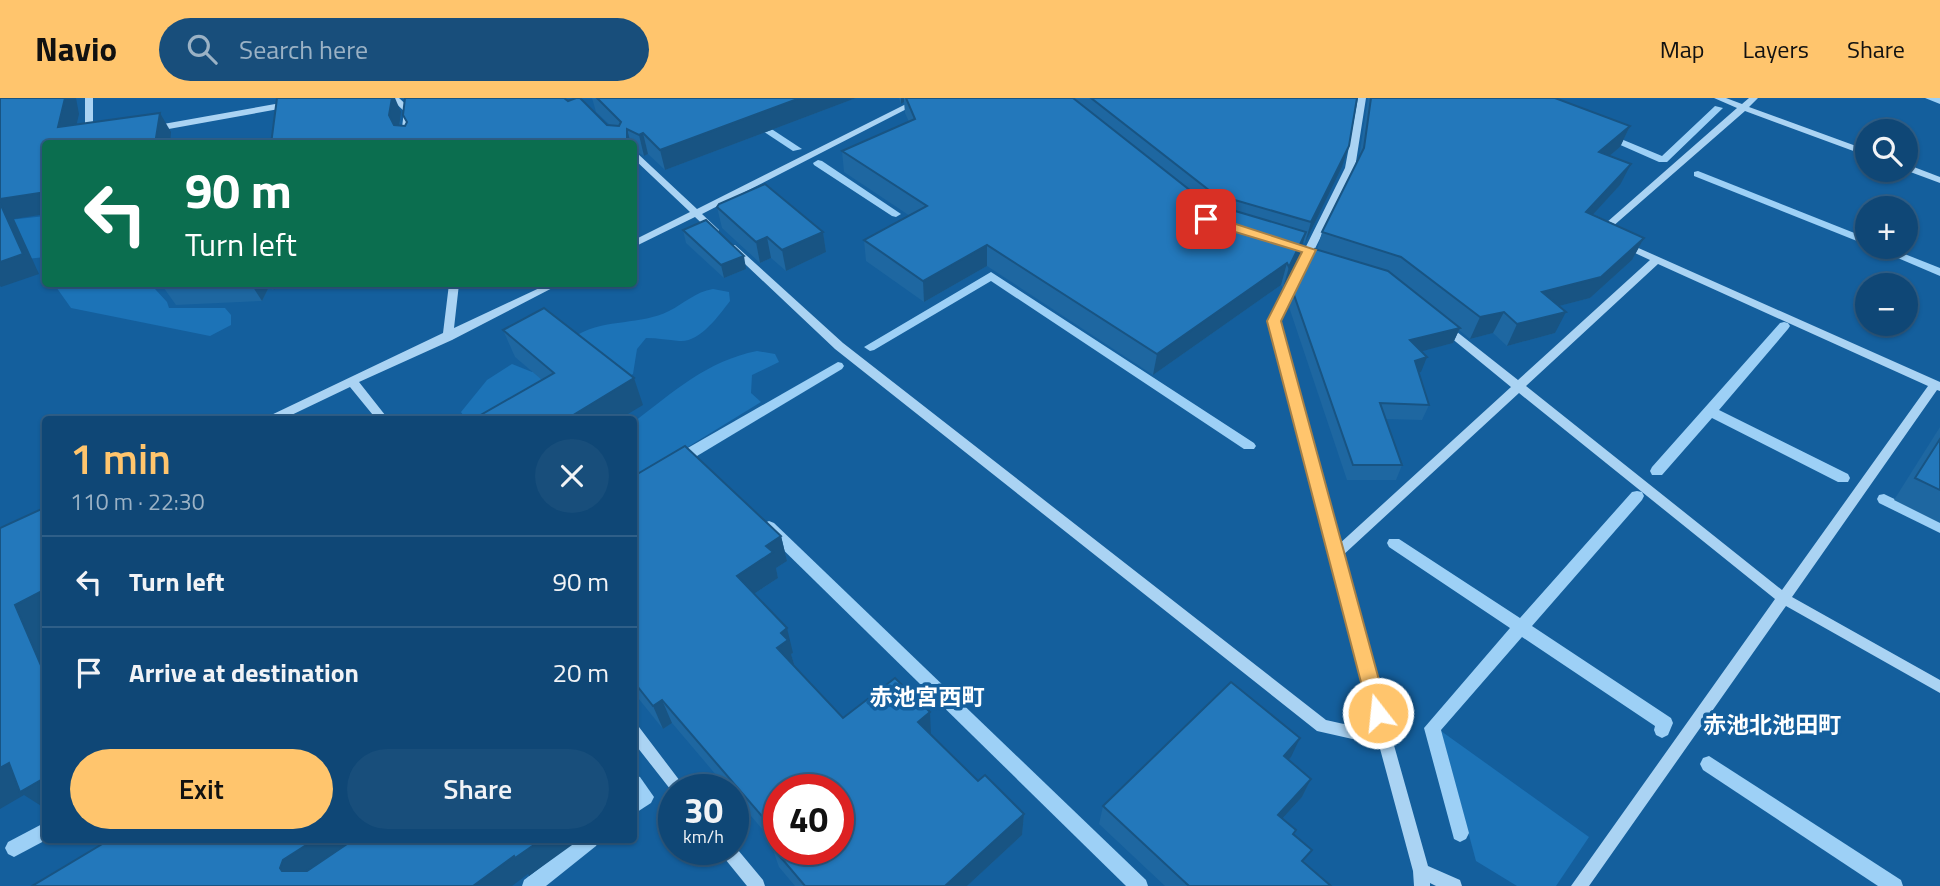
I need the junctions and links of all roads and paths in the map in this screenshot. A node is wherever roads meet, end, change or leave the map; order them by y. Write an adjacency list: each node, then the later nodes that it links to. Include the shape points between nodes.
1 (89, 98): 12 (street, via 89,139)
2 (323, 98): 11 (street)
3 (394, 98): 10 (street)
4 (924, 98): 18 (street)
5 (1362, 98): 21 (street, via 1350,168)
6 (1718, 98): 9 (street)
7 (1754, 98): 9 (street)
8 (418, 106): 10 (street)
9 (1744, 107): 14 (street); 22 (street, via 1600,233)
10 (408, 110): 13 (street)
11 (142, 131)
12 (102, 137)
13 (408, 140)
14 (1855, 149)
15 (637, 158): 18 (street)
16 (1918, 172): 17 (street)
17 (1940, 180)
18 (696, 213): 19 (street); 36 (street, via 839,346 1322,726)
19 (637, 242)
20 (1296, 246): 21 (street)
21 (1311, 256): 32 (street, via 1274,321)
22 (1657, 259): 28 (street); 29 (street)
23 (454, 287): 26 (street)
24 (549, 287): 26 (street)
25 (1431, 316): 28 (street)
26 (448, 337): 27 (street)
27 (353, 382): 30 (street); 31 (street)
28 (1519, 386): 32 (street); 33 (street)
29 (1938, 386): 33 (street)
30 (280, 416)
31 (380, 416)
32 (1334, 556): 36 (street)
33 (1783, 598): 34 (street); 42 (street)
34 (1940, 687)
35 (637, 736): 37 (street)
36 (1385, 740): 39 (street)
37 (667, 774)
38 (740, 865): 40 (street)
39 (1422, 878): 41 (street)
40 (757, 886)
41 (1454, 886)
42 (1579, 886)

